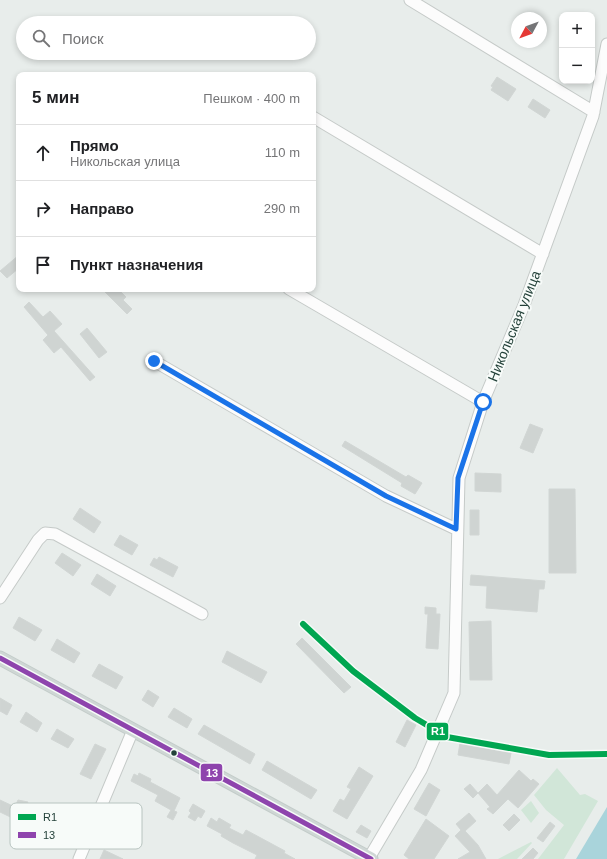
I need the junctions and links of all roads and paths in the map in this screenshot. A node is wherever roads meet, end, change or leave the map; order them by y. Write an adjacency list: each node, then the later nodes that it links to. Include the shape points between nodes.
1 (410, 0): 3 (street)
2 (607, 44): 3 (street, Никольская улица)
3 (594, 112): 5 (street, Никольская улица)
4 (316, 119): 5 (street)
5 (543, 254): 8 (street, Никольская улица)
6 (294, 292): 8 (street)
7 (154, 361): 9 (street, via 386,496)
8 (483, 402): 9 (street, Никольская улица, via 458,478)
9 (456, 529): 16 (street, Никольская улица, via 454,693 421,770)
10 (0, 598): 11 (street, via 45,533 55,534)
11 (202, 614)
12 (0, 658): 13 (main road)
13 (133, 730): 14 (street); 16 (main road)
14 (102, 803)
15 (83, 849): 17 (street)
16 (370, 858)
17 (79, 859)

